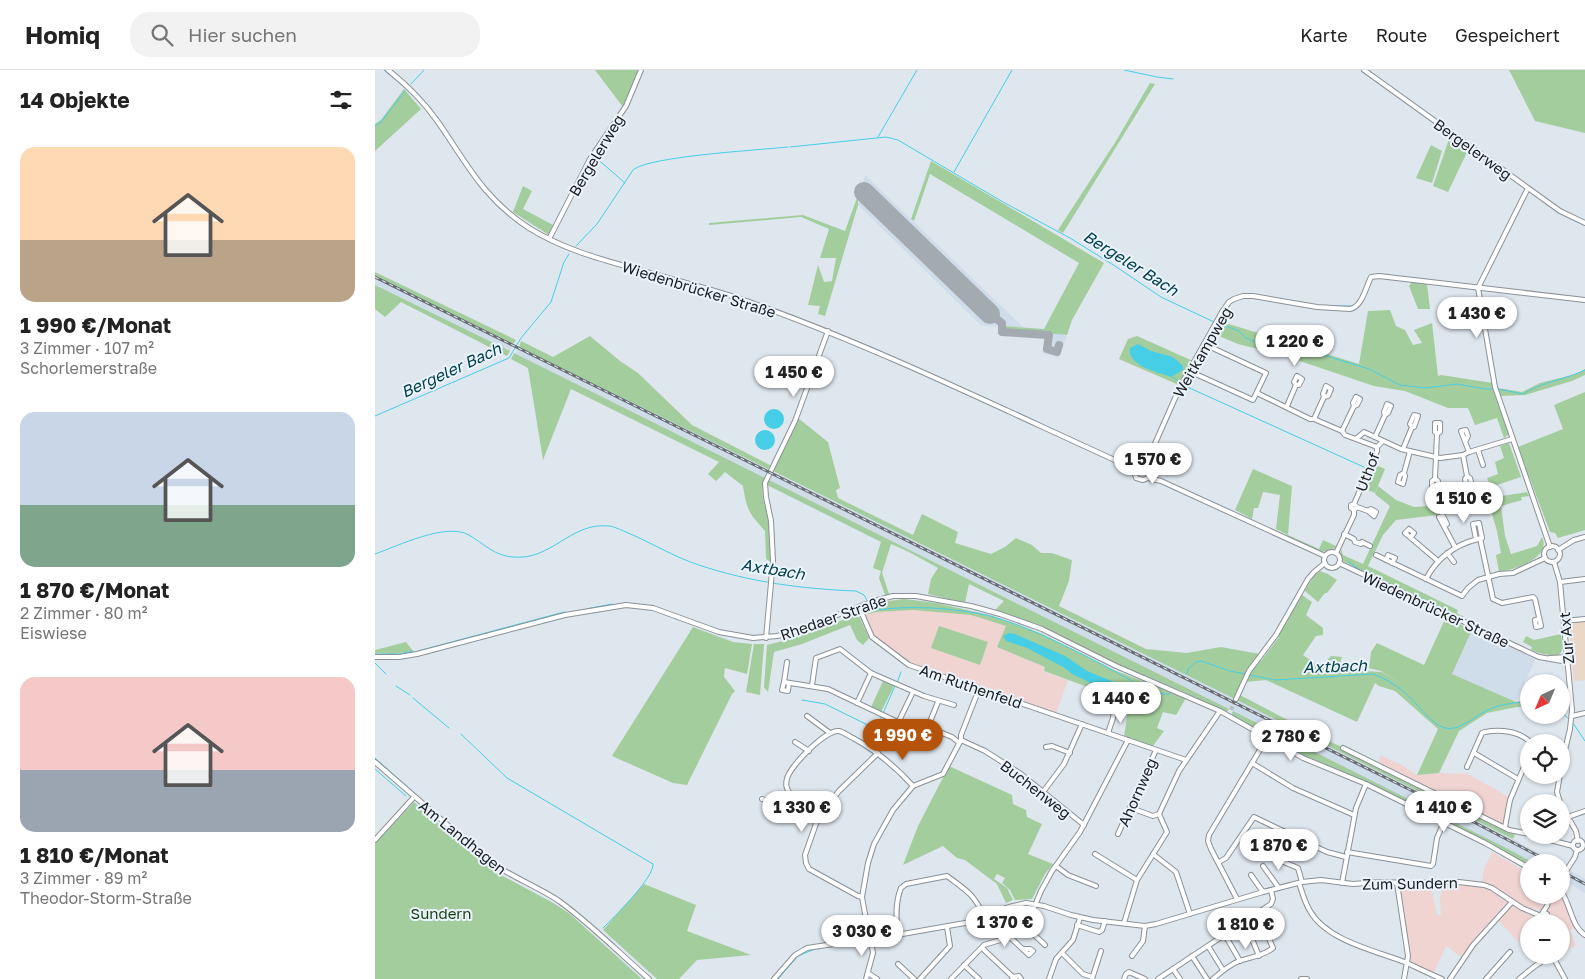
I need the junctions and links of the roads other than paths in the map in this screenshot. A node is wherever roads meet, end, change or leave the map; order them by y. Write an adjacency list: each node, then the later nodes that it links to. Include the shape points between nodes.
1 (388, 70): 6 (street, Wiedenbrücker Straße, via 425,105 491,196 514,217)
2 (641, 70): 6 (street, Bergelerweg, via 626,106 590,159)
3 (1364, 70): 4 (street, Bergelerweg)
4 (1529, 188): 5 (street, Bergelerweg, via 1560,211); 7 (street)
5 (1585, 223)
6 (549, 239): 9 (street, Wiedenbrücker Straße, via 599,259 730,295)
7 (1478, 288): 8 (street, Weitkampweg); 10 (street, Weitkampweg, via 1373,277 1355,308 1317,307 1243,296 1229,302); 24 (street, via 1496,389)
8 (1585, 300)
9 (828, 332): 34 (street, Wiedenbrücker Straße); 71 (street, Rhedaer Straße, via 795,421 765,483 773,562)
10 (1204, 344): 11 (street, Weitkampweg); 13 (street, via 1266,372)
11 (1189, 371): 13 (street, via 1253,400); 37 (street, Weitkampweg)
12 (1296, 386): 15 (street)
13 (1257, 393): 15 (street)
14 (1325, 397): 18 (street)
15 (1287, 406): 18 (street)
16 (1354, 406): 20 (street)
17 (1385, 415): 22 (street)
18 (1314, 419): 20 (street)
19 (1412, 427): 28 (street)
20 (1342, 432): 23 (street)
21 (1437, 434): 33 (street)
22 (1375, 437): 23 (street, via 1364,432); 26 (street)
23 (1357, 438): 27 (street)
24 (1512, 439): 29 (street); 51 (street)
25 (1466, 440): 31 (street)
26 (1383, 441): 27 (street, Uthof); 28 (street)
27 (1377, 447): 43 (street, Uthof)
28 (1403, 449): 30 (street)
29 (1478, 450): 31 (street); 35 (street)
30 (1410, 451): 33 (street); 39 (street)
31 (1469, 452): 32 (street)
32 (1463, 455): 33 (street); 41 (street)
33 (1437, 456): 42 (street)
34 (1119, 462): 36 (street); 38 (street)
35 (1483, 465)
36 (1137, 466): 37 (street); 38 (street)
37 (1145, 466): 40 (street)
38 (1134, 471): 40 (street, via 1138,479)
39 (1404, 473)
40 (1148, 476): 56 (street)
41 (1467, 476)
42 (1435, 479)
43 (1355, 507): 44 (street, Uthof); 46 (street, Uthof)
44 (1368, 511)
45 (1444, 526): 50 (street)
46 (1344, 534): 49 (street, via 1355,542); 53 (street, Uthof)
47 (1411, 537): 58 (street)
48 (1585, 537): 52 (street)
49 (1370, 546)
50 (1455, 547): 54 (street); 63 (street, via 1478,539)
51 (1550, 547): 52 (street); 57 (street, via 1544,552)
52 (1558, 550): 60 (street, via 1559,558)
53 (1335, 552): 56 (street); 62 (street, via 1340,558)
54 (1447, 553): 58 (street); 59 (street)
55 (1376, 555): 64 (street)
56 (1325, 556): 61 (street)
57 (1545, 558): 60 (street); 63 (street, via 1513,573)
58 (1438, 561): 64 (street)
59 (1454, 562)
60 (1554, 562): 66 (street, Zur Axt)
61 (1325, 563): 62 (street, via 1333,567); 83 (street, via 1308,579 1276,635 1249,671)
62 (1339, 563): 72 (street, Wiedenbrücker Straße)
63 (1489, 577): 64 (street, via 1475,581 1462,596); 68 (street, via 1493,599 1502,603 1533,597)
64 (1426, 579)
65 (1585, 579): 66 (street)
66 (1561, 582): 70 (street, Zur Axt)
67 (859, 607): 71 (street, Rhedaer Straße, via 793,632); 81 (street, Am Ruthenfeld, via 871,637 903,662); 89 (street, Rhedaer Straße, via 893,596 916,596 1000,614 1042,629 1116,666)
68 (1539, 619)
69 (1585, 619): 70 (street)
70 (1564, 621): 74 (street, Zur Axt)
71 (766, 638): 73 (street, Rhedaer Straße, via 733,636 653,608 625,605 565,615 417,654)
72 (1534, 654): 74 (street, Wiedenbrücker Straße); 76 (street, Wiedenbrücker Straße)
73 (375, 657)
74 (1567, 657): 76 (street, Zur Axt)
75 (787, 662): 78 (street)
76 (1568, 662): 94 (street, Zur Axt)
77 (871, 673): 80 (street, via 837,649 817,658); 82 (street); 85 (street)
78 (783, 682): 79 (street); 79 (street, via 782,690 787,691)
79 (789, 683): 80 (street)
80 (812, 685): 85 (street)
81 (979, 689): 97 (street, Am Ruthenfeld); 104 (street)
82 (913, 692): 84 (street); 96 (street)
83 (1236, 699)
84 (938, 702): 86 (street, via 942,700); 98 (street, via 929,724)
85 (857, 703): 96 (street)
86 (954, 705)
87 (1231, 710): 91 (street)
88 (1114, 711): 100 (street)
89 (1221, 711): 91 (street, Rhedaer Straße); 114 (street)
90 (1585, 713): 92 (street)
91 (1228, 715): 103 (street, Rhedaer Straße)
92 (1579, 715): 94 (street); 95 (street)
93 (807, 716): 99 (street)
94 (1571, 718): 101 (street, Zur Axt)
95 (1585, 718)
96 (898, 723): 98 (street, via 923,734)
97 (1082, 724): 100 (street, Am Ruthenfeld); 112 (street)
98 (931, 729): 104 (street, Buchenweg)
99 (830, 733): 110 (street); 111 (street, via 842,732)
100 (1108, 733): 105 (street, Am Ruthenfeld)
101 (1569, 734)
102 (1520, 735): 113 (street, via 1488,731 1482,734)
103 (1267, 738): 116 (street); 120 (street, Rhedaer Straße, via 1303,758)
104 (960, 739): 121 (street, via 943,774); 122 (street, Buchenweg, via 1001,761)
105 (1127, 740): 109 (street, Am Ruthenfeld); 134 (street)
106 (795, 742): 110 (street)
107 (1046, 747): 112 (street)
108 (1343, 748): 135 (street)
109 (1157, 750): 114 (street, Am Ruthenfeld); 126 (street, Ahornweg)
110 (809, 751): 125 (street, via 787,777 787,790)
111 (877, 752): 121 (street); 131 (street)
112 (1070, 753): 122 (street)
113 (1474, 753): 117 (street); 119 (street)
114 (1186, 760): 128 (street)
115 (375, 762): 123 (street, Am Landhagen)
116 (1252, 763): 129 (street, via 1293,788); 149 (street, via 1209,835 1209,844)
117 (1467, 767)
118 (1520, 775): 119 (street)
119 (1518, 779): 135 (street)
120 (1366, 784): 129 (street); 133 (street, Rhedaer Straße)
121 (913, 786): 163 (street, via 893,810 874,844)
122 (1043, 792): 134 (street, Buchenweg)
123 (414, 797): 138 (street); 206 (street, Am Landhagen, via 500,870 556,899 572,911)
124 (762, 799): 125 (street, via 787,808)
125 (797, 800): 131 (street)
126 (1131, 808): 128 (street, via 1153,816); 137 (street, Ahornweg)
127 (1585, 811): 130 (street)
128 (1159, 814): 146 (street, via 1167,832)
129 (1354, 815): 144 (street)
130 (1570, 817)
131 (818, 818): 163 (street, via 805,855 807,866)
132 (1570, 819): 139 (street)
133 (1444, 822): 144 (street, via 1437,835 1431,866); 150 (street, Rhedaer Straße)
134 (1083, 825): 152 (street)
135 (1505, 827): 136 (street)
136 (1520, 832)
137 (1118, 834)
138 (375, 840)
139 (1578, 841): 141 (street); 142 (street)
140 (1565, 844): 141 (street)
141 (1573, 846): 143 (street)
142 (1584, 847): 143 (street)
143 (1577, 850): 151 (street)
144 (1347, 852): 148 (street)
145 (1095, 854): 155 (street)
146 (1153, 854): 155 (street); 168 (street, via 1176,872)
147 (1272, 856): 156 (street, via 1298,868)
148 (1345, 858): 149 (street, via 1254,817 1226,858); 157 (street)
149 (1219, 862): 164 (street)
150 (1520, 863)
151 (1570, 865)
152 (1057, 866): 159 (street, via 1068,875); 166 (street, via 1041,891)
153 (1263, 866): 160 (street)
154 (1251, 875): 162 (street)
155 (1137, 880): 175 (street)
156 (1300, 882): 157 (street, Zum Sundern); 160 (street, Zum Sundern); 196 (street, via 1310,911 1327,929 1348,941)
157 (1342, 883): 158 (street, Zum Sundern)
158 (1397, 883): 165 (street, Zum Sundern, via 1484,885); 196 (street)
159 (1096, 886)
160 (1279, 888): 161 (street, Zum Sundern)
161 (1271, 890): 162 (street, Zum Sundern); 169 (street, via 1273,901)
162 (1263, 892): 164 (street, Zum Sundern)
163 (862, 897): 184 (street)
164 (1237, 899): 168 (street, Zum Sundern)
165 (1512, 902): 170 (street, Zum Sundern); 226 (street, via 1473,945)
166 (1037, 904): 171 (street, Zum Sundern, via 1016,905); 172 (street, Zum Sundern); 179 (street)
167 (1567, 904): 182 (street, via 1576,927)
168 (1190, 914): 177 (street, Zum Sundern)
169 (1258, 914): 174 (street); 194 (street, via 1273,946)
170 (1536, 914)
171 (984, 916): 178 (street, Zum Sundern); 180 (street, via 977,900 947,876 906,884 899,890 895,917)
172 (1080, 918): 173 (street, Zum Sundern); 176 (street)
173 (1105, 921): 175 (street, Zum Sundern); 176 (street, Zum Sundern, via 1099,932)
174 (1245, 922): 181 (street); 194 (street)
175 (1123, 923): 177 (street, Zum Sundern)
176 (1077, 926): 191 (street, via 1073,940)
177 (1145, 926): 192 (street, via 1143,941)
178 (947, 927): 180 (street, Zum Sundern); 211 (street, via 950,946)
179 (1026, 927): 183 (street); 185 (street)
180 (898, 935): 184 (street, Zum Sundern)
181 (1225, 935): 186 (street); 195 (street)
182 (1585, 935)
183 (1011, 937): 187 (street); 188 (street)
184 (870, 939): 203 (street, via 873,953); 207 (street, Zum Sundern, via 807,948 795,955)
185 (1045, 945)
186 (1208, 946): 193 (street); 202 (street)
187 (982, 948): 200 (street); 204 (street)
188 (1023, 950)
189 (1101, 951): 205 (street)
190 (1510, 952): 227 (street)
191 (1062, 953): 205 (street, via 1083,974); 215 (street, via 1056,959)
192 (1131, 956)
193 (1192, 956): 201 (street); 220 (street)
194 (1259, 956): 195 (street)
195 (1240, 961): 202 (street)
196 (1408, 963): 224 (street); 225 (street)
197 (899, 964): 210 (street)
198 (1538, 964): 228 (street)
199 (1558, 964): 229 (street)
200 (964, 965): 212 (street); 213 (street)
201 (1173, 969): 218 (street); 219 (street)
202 (1223, 970): 221 (street)
203 (868, 973): 208 (street); 209 (street)
204 (1014, 978): 214 (street, via 1019,976)
205 (1092, 978)
206 (649, 979)
207 (774, 979)
208 (866, 979)
209 (877, 979)
210 (915, 979)
211 (919, 979)
212 (951, 979)
213 (979, 979)
214 (1021, 979)
215 (1049, 979)
216 (1124, 979): 217 (street, via 1129,972)
217 (1145, 979)
218 (1158, 979)
219 (1180, 979)
220 (1207, 979)
221 (1213, 979)
222 (1301, 979): 223 (street)
223 (1307, 979)
224 (1404, 979)
225 (1442, 979)
226 (1450, 979)
227 (1486, 979)
228 (1519, 979)
229 (1565, 979)

